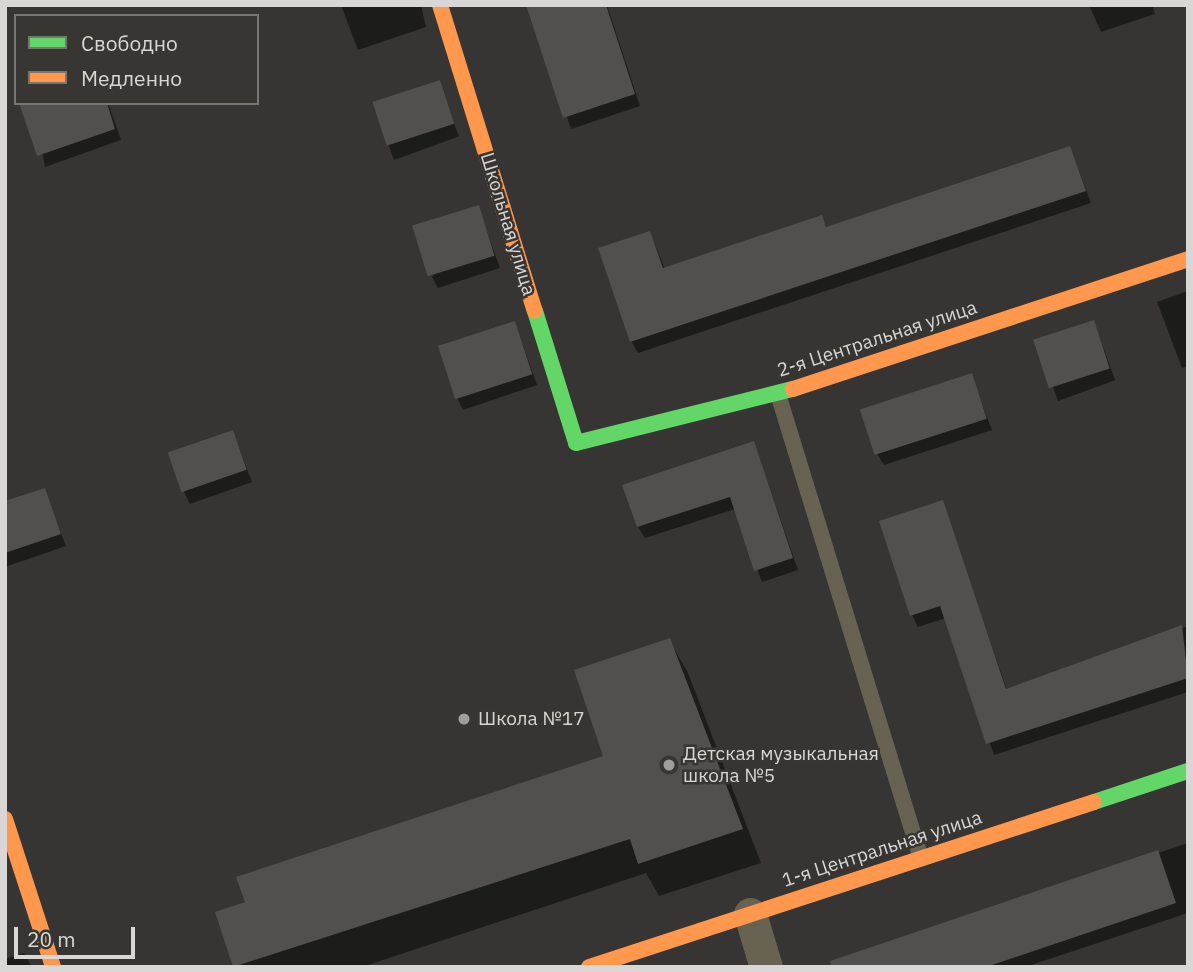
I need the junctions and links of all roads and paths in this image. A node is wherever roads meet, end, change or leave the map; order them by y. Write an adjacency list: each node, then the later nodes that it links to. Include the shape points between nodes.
1 (440, 5): 4 (street, Школьная улица)
2 (1188, 259): 3 (street, 2-я Центральная улица)
3 (778, 394): 4 (street, 2-я Центральная улица); 7 (lane)
4 (576, 443)
5 (1188, 771): 7 (street, 1-я Центральная улица)
6 (5, 820): 8 (street)
7 (921, 858): 9 (street, 1-я Центральная улица)
8 (15, 883): 10 (street)
9 (750, 914): 11 (street, 1-я Центральная улица); 12 (street)
10 (53, 967)
11 (589, 967)
12 (766, 967)

